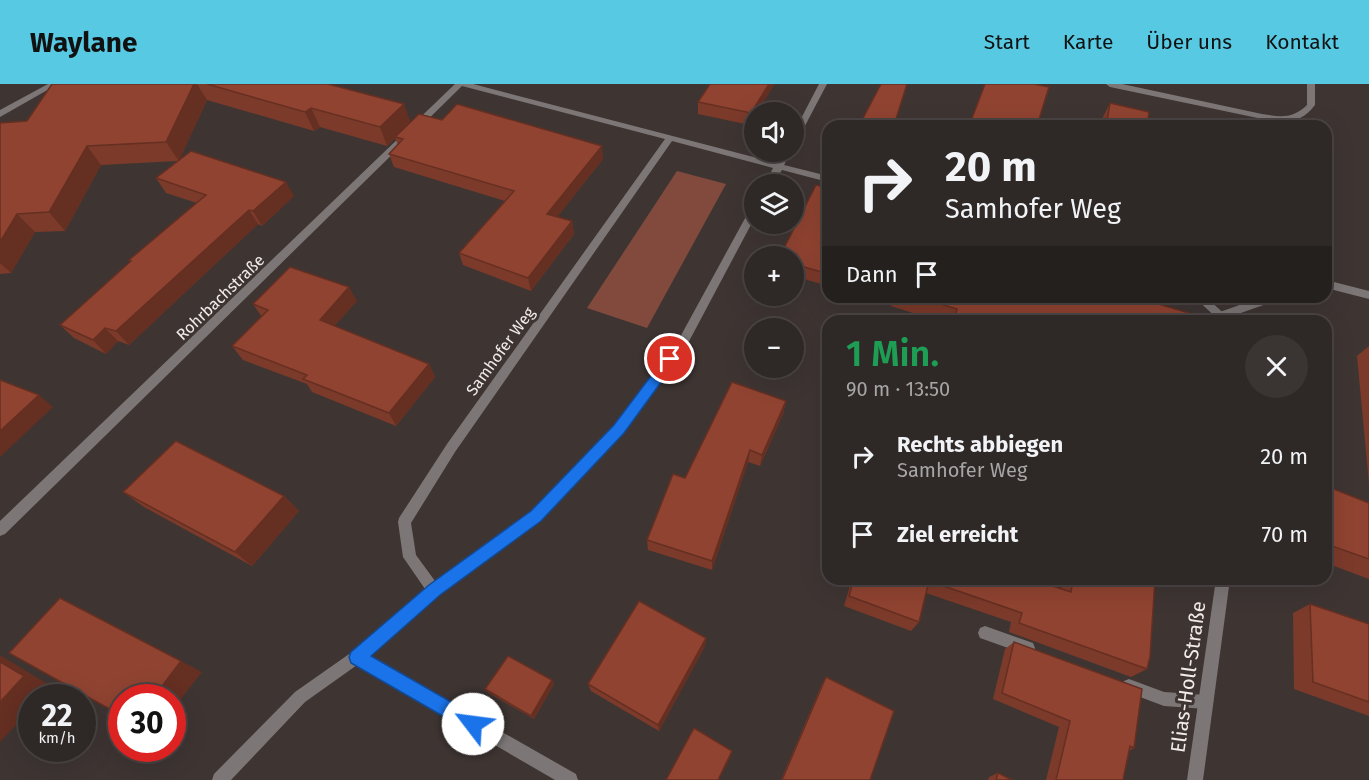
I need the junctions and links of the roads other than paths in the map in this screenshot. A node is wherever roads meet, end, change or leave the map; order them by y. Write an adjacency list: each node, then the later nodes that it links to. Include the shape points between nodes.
1 (54, 84): 6 (street)
2 (461, 84): 8 (street, Rohrbachstraße); 20 (street, Rohrbachstraße)
3 (823, 84): 7 (street)
4 (1110, 84): 5 (street, via 1286,120 1302,117 1311,105)
5 (1311, 84)
6 (0, 114)
7 (804, 120)
8 (669, 138): 10 (street, Rohrbachstraße); 22 (street, Samhofer Weg, via 451,448 404,522 410,557)
9 (781, 162): 10 (street)
10 (779, 166): 11 (street); 12 (street)
11 (775, 174)
12 (822, 177)
13 (744, 229): 22 (street, via 683,342 619,429 536,516)
14 (1332, 286): 15 (street)
15 (1369, 295)
16 (1206, 303): 18 (street)
17 (1260, 303): 19 (street)
18 (1220, 315)
19 (1231, 315)
20 (0, 530)
21 (1222, 585): 27 (street, Elias-Holl-Straße)
22 (434, 590): 25 (street)
23 (985, 633): 24 (street)
24 (1041, 653)
25 (357, 657): 28 (street, via 300,697); 29 (street)
26 (1119, 682): 27 (street, via 1164,699)
27 (1206, 702): 30 (street, Elias-Holl-Straße)
28 (220, 780)
29 (570, 780)
30 (1195, 780)

